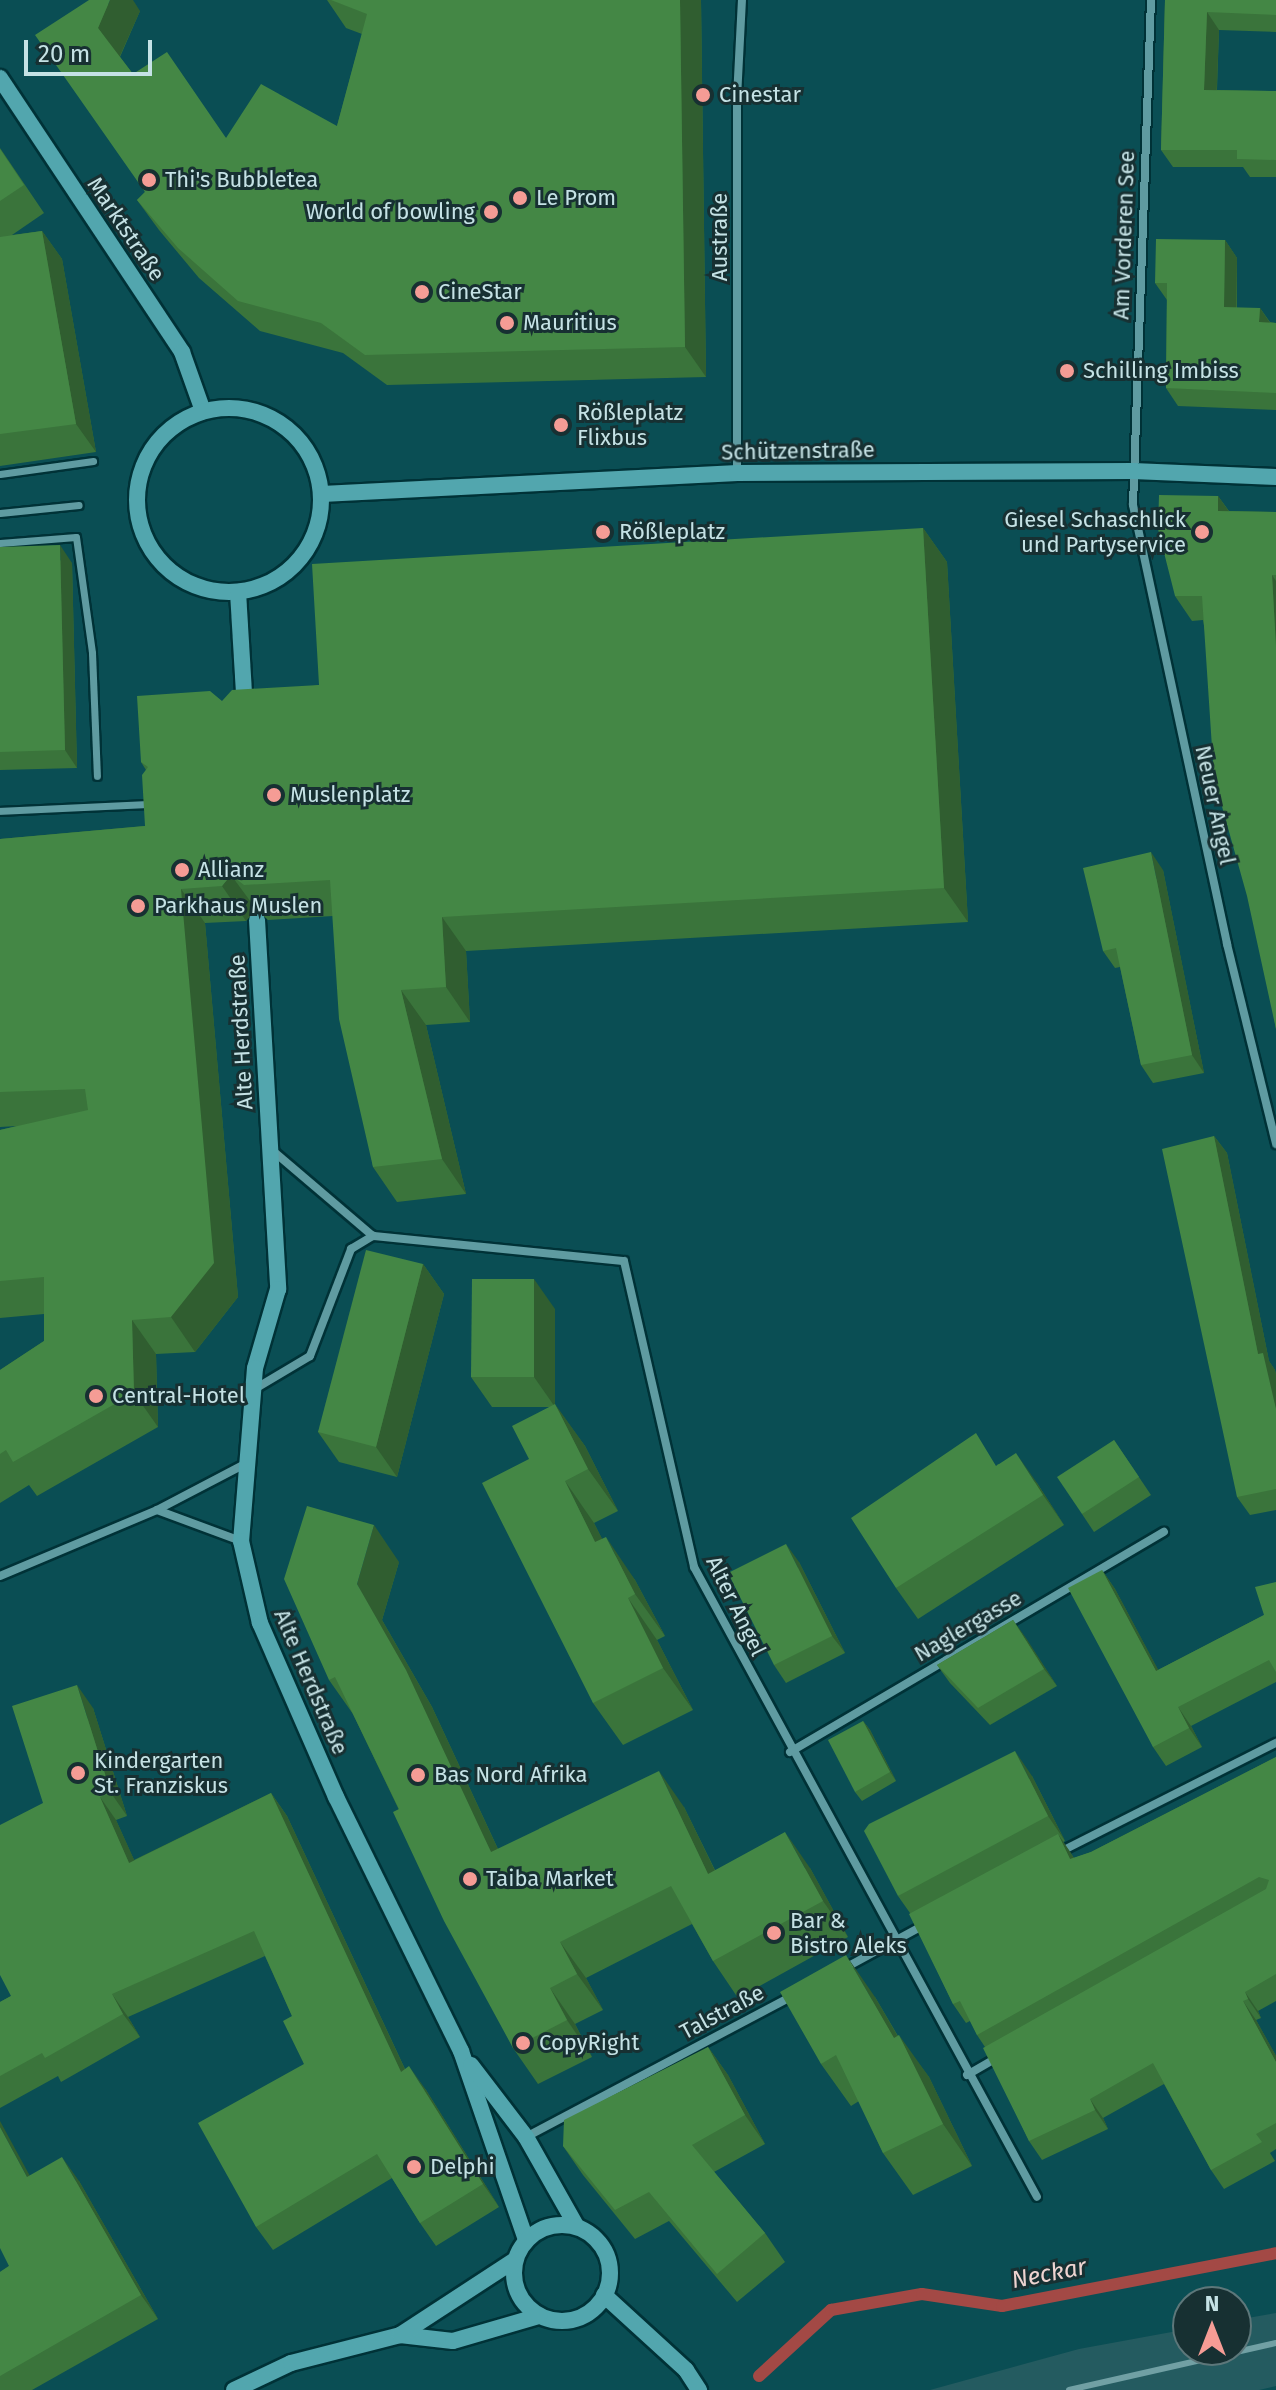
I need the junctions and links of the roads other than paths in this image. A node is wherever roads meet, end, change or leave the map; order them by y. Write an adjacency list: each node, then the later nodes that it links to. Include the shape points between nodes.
1 (742, 0): 7 (street, Austraße)
2 (1151, 0): 6 (street, Am Vorderen See)
3 (0, 78): 4 (main road, Marktstraße, via 182,352)
4 (203, 411): 10 (main road, via 236,407 268,416 295,435 314,462); 14 (main road, via 172,426 149,451 137,483 137,517 150,549 173,574 204,589)
5 (93, 461): 8 (street)
6 (1133, 471): 7 (main road, Schützenstraße); 9 (main road, Schützenstraße); 20 (street, Neuer Angel, via 1133,505 1193,788)
7 (737, 473): 10 (main road, Schützenstraße)
8 (0, 474)
9 (1276, 477)
10 (322, 494): 14 (main road, via 313,536 290,570 265,585)
11 (79, 505): 12 (street)
12 (0, 513)
13 (0, 543): 16 (street, via 76,537 92,653)
14 (238, 592): 15 (main road)
15 (245, 725)
16 (97, 776)
17 (166, 803): 18 (street)
18 (0, 811)
19 (257, 920): 21 (main road, Alte Herdstraße)
20 (1276, 1144)
21 (270, 1148): 22 (street); 23 (main road, Alte Herdstraße, via 278,1289)
22 (373, 1236): 23 (street, via 351,1249 310,1356); 30 (street, Alter Angel, via 624,1261 694,1567)
23 (253, 1390): 24 (main road, Alte Herdstraße)
24 (245, 1464): 25 (street); 27 (main road, Alte Herdstraße)
25 (157, 1510): 27 (street); 28 (street)
26 (1164, 1532): 30 (street, Naglergasse)
27 (241, 1541): 36 (main road, Alte Herdstraße, via 266,1637 336,1797)
28 (0, 1576)
29 (1276, 1743): 31 (street)
30 (790, 1752): 33 (street, Alter Angel)
31 (1050, 1857)
32 (941, 1916): 33 (street)
33 (900, 1938): 34 (street); 38 (street, Alter Angel)
34 (831, 1975)
35 (803, 1990): 39 (street, Talstraße)
36 (461, 2051): 39 (main road, Alte Herdstraße); 42 (main road, Alte Herdstraße)
37 (1007, 2052): 38 (street)
38 (967, 2075): 40 (street, Alter Angel)
39 (526, 2137): 41 (main road, Alte Herdstraße)
40 (1037, 2197)
41 (577, 2227): 42 (main road, via 547,2227); 44 (main road, Alte Herdstraße, via 606,2252 610,2274)
42 (526, 2240): 43 (main road)
43 (515, 2260): 45 (main road, via 515,2287); 46 (main road)
44 (604, 2295): 45 (main road, via 573,2320); 48 (main road, via 686,2370)
45 (539, 2316): 46 (main road, via 453,2341)
46 (400, 2335): 47 (main road, via 291,2363)
47 (234, 2390)
48 (699, 2390)

